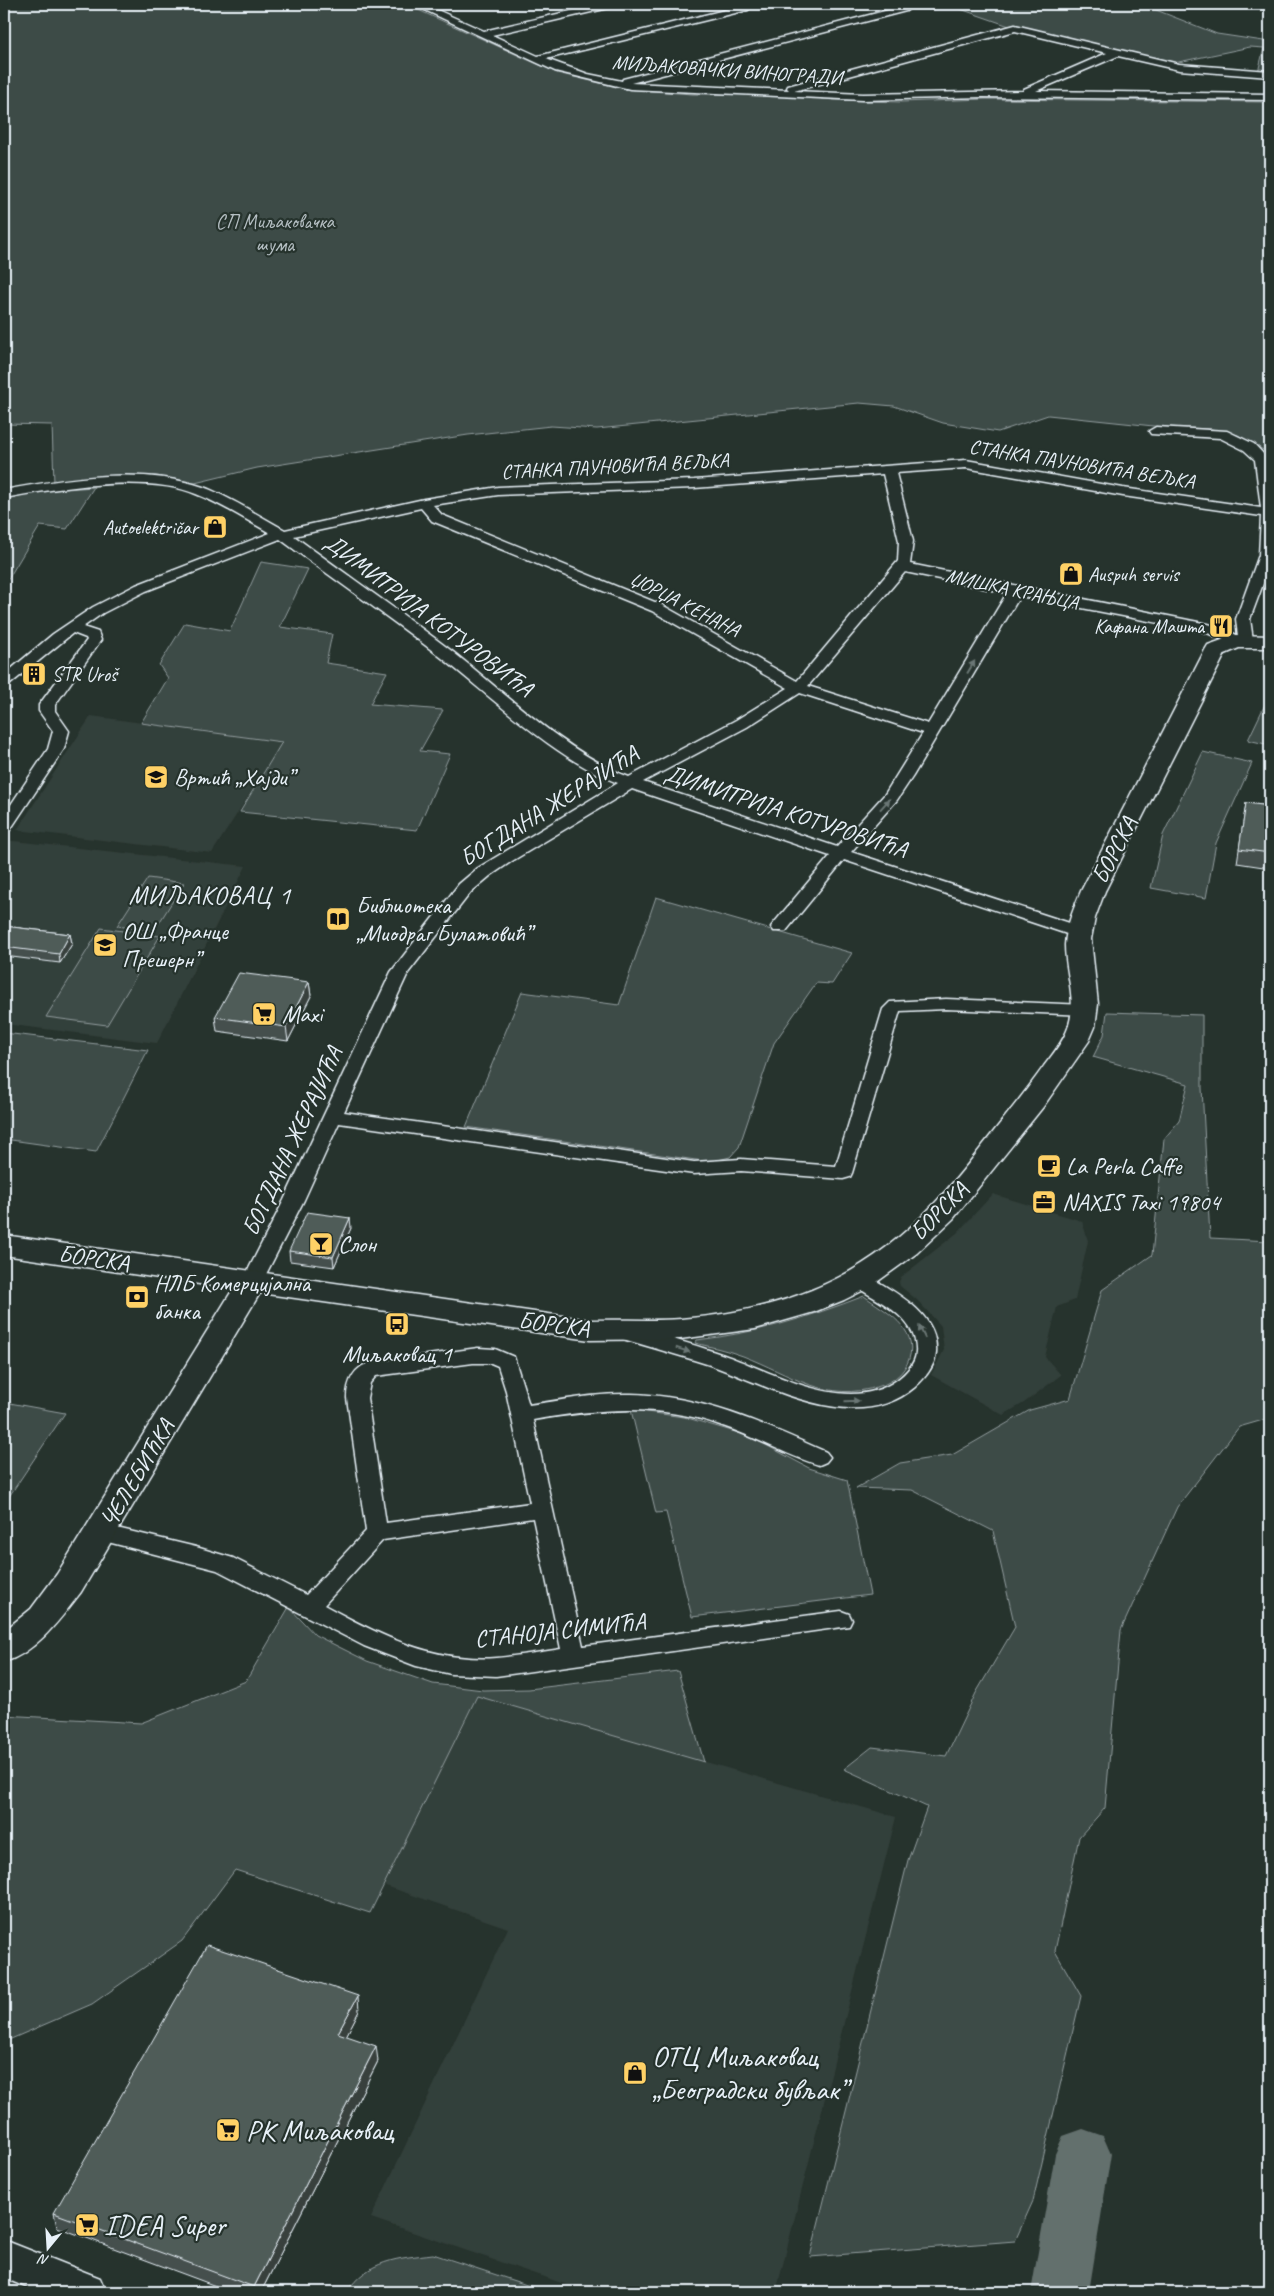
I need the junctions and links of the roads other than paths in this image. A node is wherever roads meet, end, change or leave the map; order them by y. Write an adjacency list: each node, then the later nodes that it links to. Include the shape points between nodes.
1 (435, 4): 4 (street)
2 (613, 4): 7 (street)
3 (910, 4): 11 (street, via 903,9)
4 (420, 5): 7 (street, МИЉАКОВАЧКИ ВИНОГРАДИ)
5 (745, 8): 9 (street)
6 (1015, 28): 8 (street); 12 (street)
7 (483, 34): 9 (street, МИЉАКОВАЧКИ ВИНОГРАДИ)
8 (1116, 53): 10 (street, via 1179,67); 13 (street, МИЉАКОВАЧКИ ВИНОГРАДИ)
9 (536, 59): 11 (street, МИЉАКОВАЧКИ ВИНОГРАДИ, via 558,69)
10 (1270, 74)
11 (616, 84): 12 (street, МИЉАКОВАЧКИ ВИНОГРАДИ)
12 (784, 92): 13 (street, МИЉАКОВАЧКИ ВИНОГРАДИ, via 864,97)
13 (1020, 94): 14 (street, МИЉАКОВАЧКИ ВИНОГРАДИ)
14 (1270, 97)
15 (1156, 431): 19 (street, via 1222,434 1249,447 1261,459)
16 (888, 470): 18 (street, СТАНКА ПАУНОВИЋА ВЕЉКА, via 694,484 498,492); 19 (street, СТАНКА ПАУНОВИЋА ВЕЉКА, via 986,466 1123,492); 21 (street, via 906,541)
17 (4, 494): 20 (street, ДИМИТРИЈА КОТУРОВИЋА, via 35,487 96,481 136,480 174,484 201,491)
18 (424, 503): 20 (street, СТАНКА ПАУНОВИЋА ВЕЉКА); 27 (street, ЏОРЏА КЕНАНА, via 437,518 657,608)
19 (1268, 514): 24 (street, via 1264,566 1243,619)
20 (282, 534): 23 (street, СТАНКА ПАУНОВИЋА ВЕЉКА, via 141,588 111,602); 29 (street, ДИМИТРИЈА КОТУРОВИЋА, via 446,654 563,746 600,770)
21 (903, 566): 22 (street, МИШКА КРАЊЦА); 27 (street, БОГДАНА ЖЕРАЈИЋА)
22 (1016, 591): 24 (street, МИШКА КРАЊЦА, via 1208,628); 28 (street, one-way to 22)
23 (72, 628): 26 (street, СТАНКА ПАУНОВИЋА ВЕЉКА); 30 (street, via 93,634 94,640 47,705 61,731 56,749)
24 (1241, 640): 25 (main road, МИШКА КРАЊЦА); 33 (main road, БОРСКА, via 1221,646 1212,656 1093,891)
25 (1270, 642)
26 (4, 682)
27 (799, 688): 28 (street, ЏОРЏА КЕНАНА); 29 (street, БОГДАНА ЖЕРАЈИЋА)
28 (934, 731): 31 (street, one-way to 28, via 891,797)
29 (629, 783): 31 (street, ДИМИТРИЈА КОТУРОВИЋА); 35 (street, БОГДАНА ЖЕРАЈИЋА, via 503,859 465,888 400,972)
30 (4, 827)
31 (841, 853): 32 (street); 33 (street, ДИМИТРИЈА КОТУРОВИЋА)
32 (780, 927)
33 (1079, 932): 34 (main road, БОРСКА)
34 (1086, 1010): 35 (street, via 946,1004 896,1006 892,1009 843,1173 741,1165 694,1168); 37 (main road, БОРСКА, via 1076,1041 962,1190 907,1246)
35 (333, 1116): 38 (street, БОГДАНА ЖЕРАЈИЋА)
36 (4, 1245): 38 (main road, БОРСКА)
37 (860, 1280): 39 (main road, БОРСКА, via 804,1305 755,1319 680,1329); 39 (street, one-way to 37, via 729,1364 825,1399 862,1401 903,1386 921,1367 927,1348 924,1334 911,1315)
38 (252, 1282): 39 (main road, БОРСКА, via 553,1325); 43 (main road, ЧЕЛЕБИЋКА)
39 (619, 1331)
40 (522, 1414): 41 (street, via 604,1402 659,1403 728,1418); 42 (street, БОРСКА); 44 (street, БОРСКА, via 508,1362 497,1356 487,1354 370,1370 358,1383 357,1398)
41 (819, 1457)
42 (543, 1509): 44 (street); 48 (street, БОРСКА)
43 (100, 1532): 45 (street, СТАНОЈА СИМИЋА, via 225,1564); 47 (main road, ЧЕЛЕБИЋКА, via 51,1608 32,1628)
44 (377, 1532): 45 (street)
45 (308, 1606): 48 (street, СТАНОЈА СИМИЋА, via 394,1649 454,1666 496,1667)
46 (841, 1620): 48 (street, СТАНОЈА СИМИЋА)
47 (4, 1649)
48 (574, 1657)
49 (4, 2260): 50 (main road)
50 (86, 2292)

